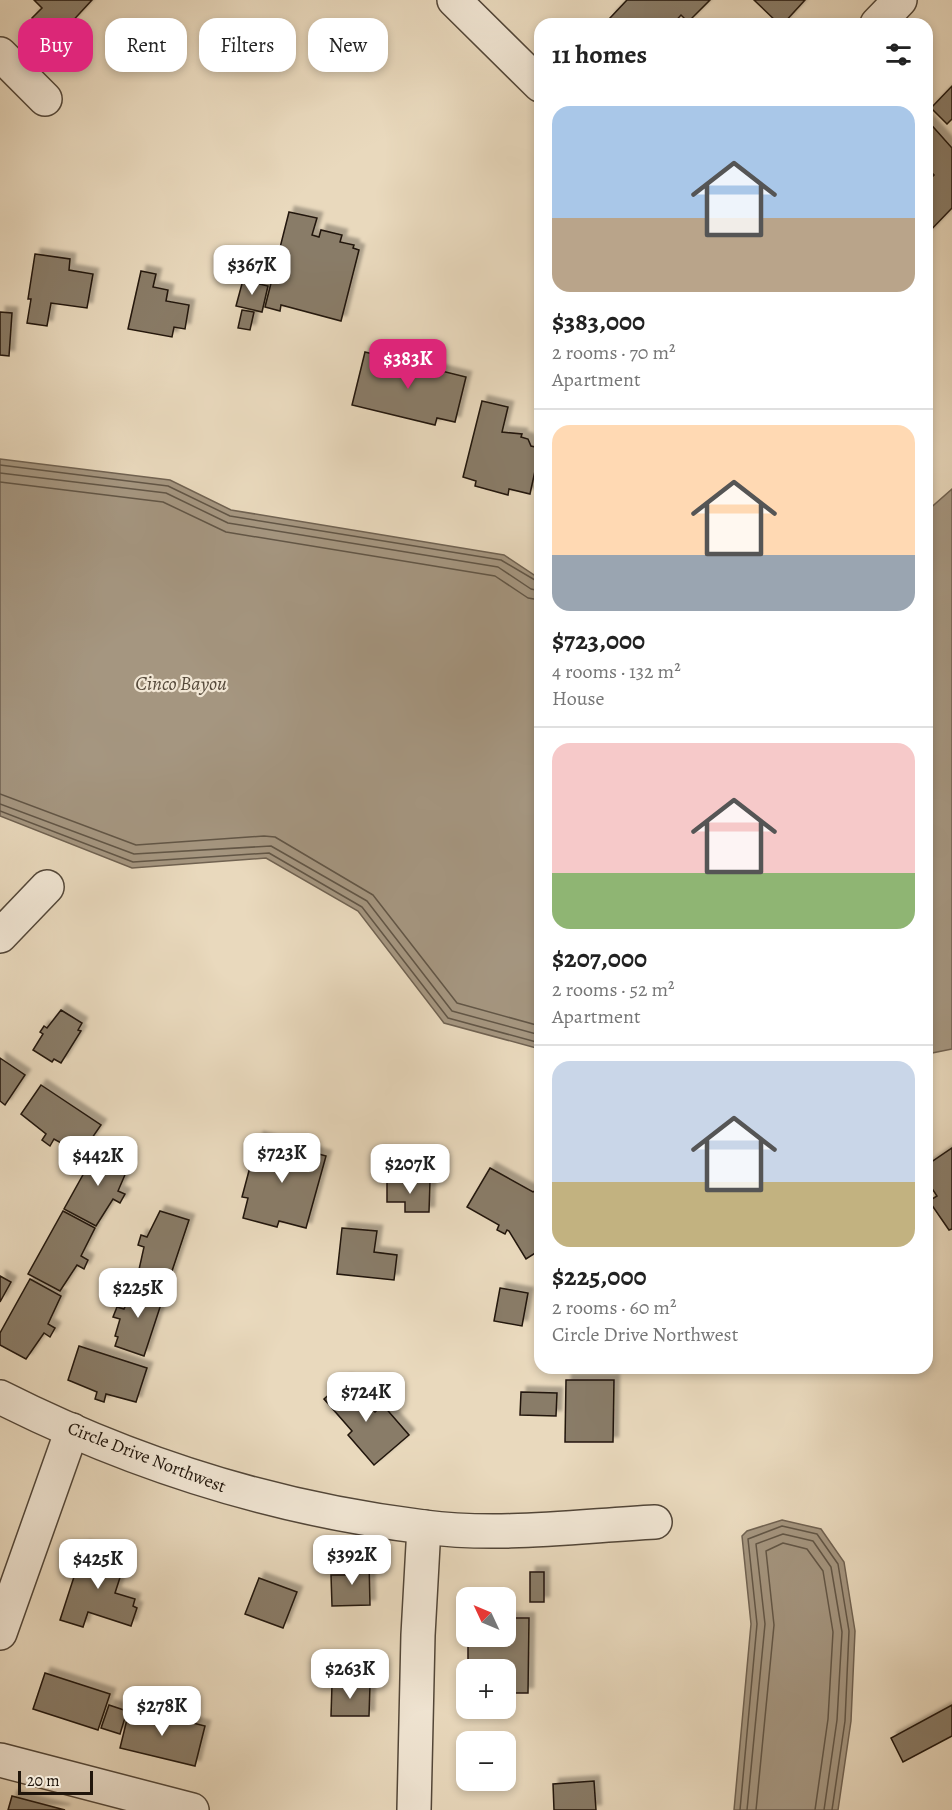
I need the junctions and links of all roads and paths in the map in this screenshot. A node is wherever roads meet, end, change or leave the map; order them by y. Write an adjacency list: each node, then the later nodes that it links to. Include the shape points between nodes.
1 (454, 0): 5 (street)
2 (900, 0): 3 (street)
3 (883, 18)
4 (0, 54): 6 (street)
5 (534, 79)
6 (45, 99)
7 (47, 887): 8 (street)
8 (0, 936)
9 (0, 1397): 10 (street, Circle Drive Northwest)
10 (72, 1430): 12 (street, Circle Drive Northwest, via 239,1491); 13 (street)
11 (656, 1522): 12 (street, Circle Drive Northwest, via 481,1530)
12 (424, 1527): 16 (street)
13 (0, 1633)
14 (0, 1762): 15 (street)
15 (192, 1810)
16 (414, 1810)

